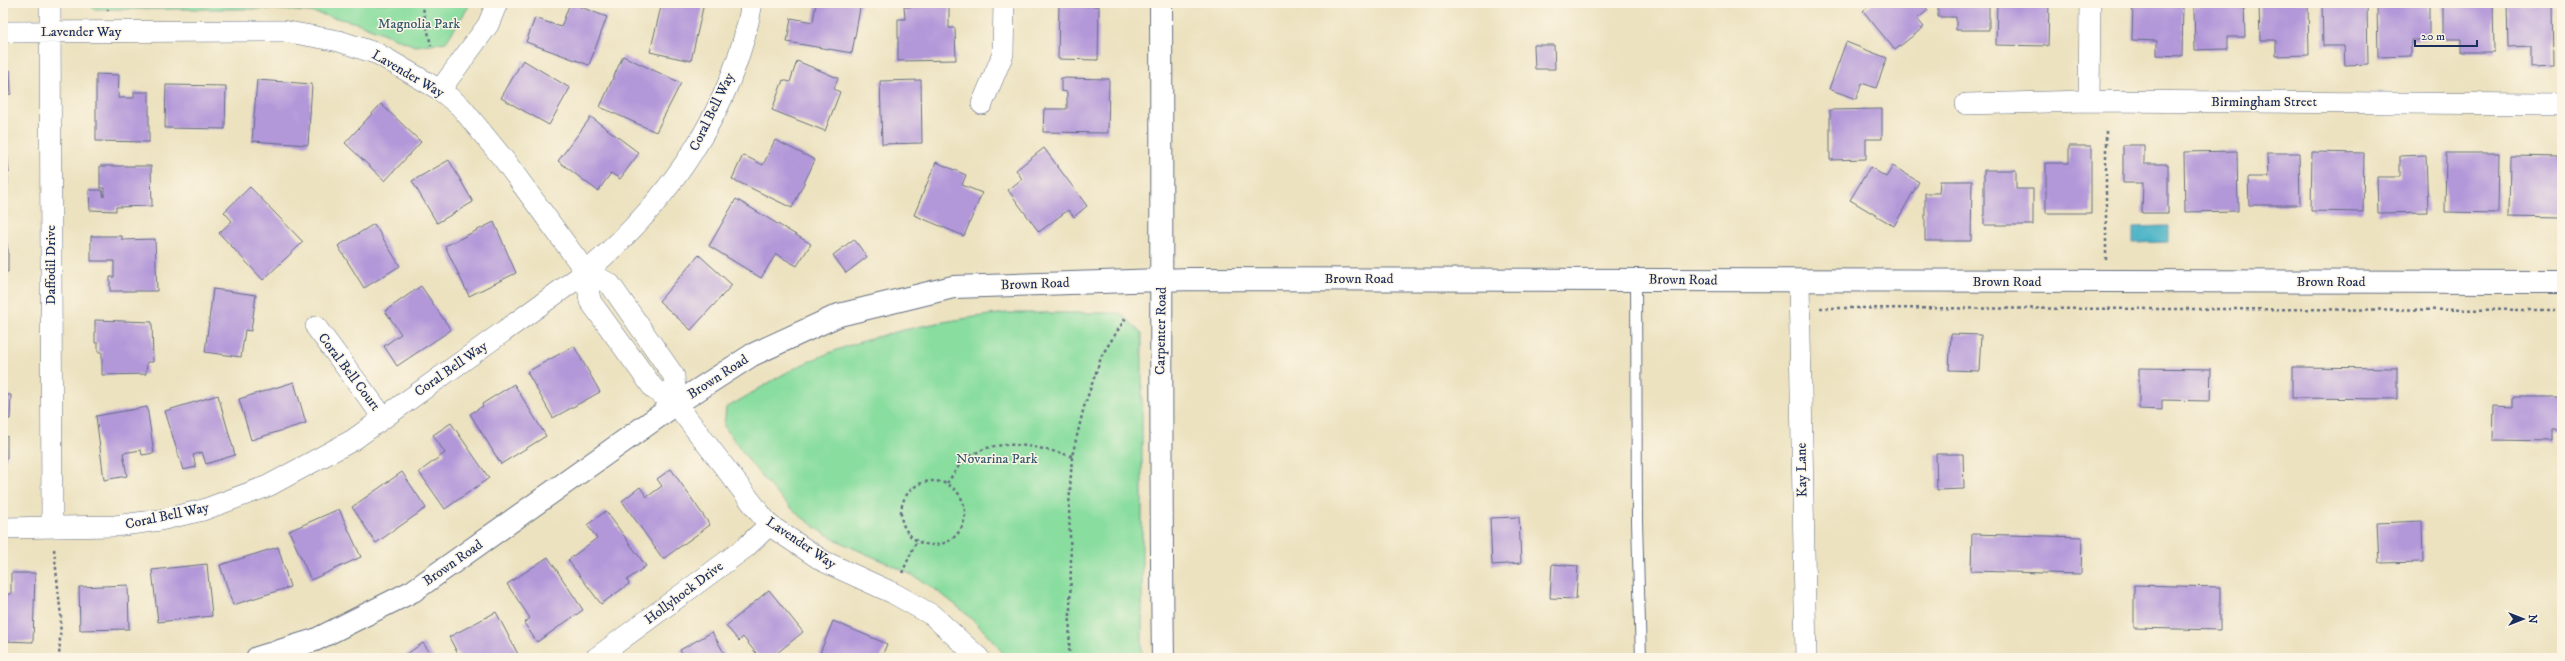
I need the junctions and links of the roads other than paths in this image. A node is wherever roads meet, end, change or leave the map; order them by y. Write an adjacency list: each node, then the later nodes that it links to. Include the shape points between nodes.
1 (50, 3): 7 (street, Daffodil Drive)
2 (497, 3): 9 (street, via 488,25)
3 (752, 3): 14 (street, Coral Bell Way, via 734,68 702,137 666,192 612,249)
4 (1004, 3): 11 (street, via 1004,54)
5 (1161, 3): 16 (street, Carpenter Road)
6 (2090, 3): 10 (street)
7 (50, 31): 8 (street, Lavender Way); 9 (street, Lavender Way, via 283,31 339,41 378,54); 23 (street, Daffodil Drive)
8 (3, 32)
9 (440, 90): 14 (street, Lavender Way, via 461,107 500,155)
10 (2089, 101): 12 (street, Birmingham Street); 13 (street, Birmingham Street)
11 (982, 104)
12 (1966, 104)
13 (2562, 104)
14 (586, 272): 20 (street, Lavender Way, via 590,301 654,389); 21 (street, Coral Bell Way)
15 (1636, 279): 16 (street, Brown Road); 17 (street, Brown Road); 29 (lane, via 1637,522)
16 (1162, 281): 20 (street, Brown Road, via 953,287 839,315 752,355); 28 (street, Carpenter Road, via 1160,396)
17 (1799, 282): 18 (street, Brown Road); 30 (street, Kay Lane)
18 (2562, 282)
19 (316, 327): 21 (street, Coral Bell Court)
20 (676, 404): 22 (street, Lavender Way); 25 (street, Brown Road, via 413,591 315,640)
21 (383, 418): 23 (street, Coral Bell Way, via 353,440 268,486 203,510 160,520 116,526)
22 (769, 525): 26 (street, Hollyhock Drive, via 729,560); 27 (street, Lavender Way, via 823,561 893,593 932,615)
23 (52, 527): 24 (street, Coral Bell Way)
24 (3, 528)
25 (257, 658)
26 (596, 658)
27 (979, 658)
28 (1163, 658)
29 (1641, 658)
30 (1806, 658)

